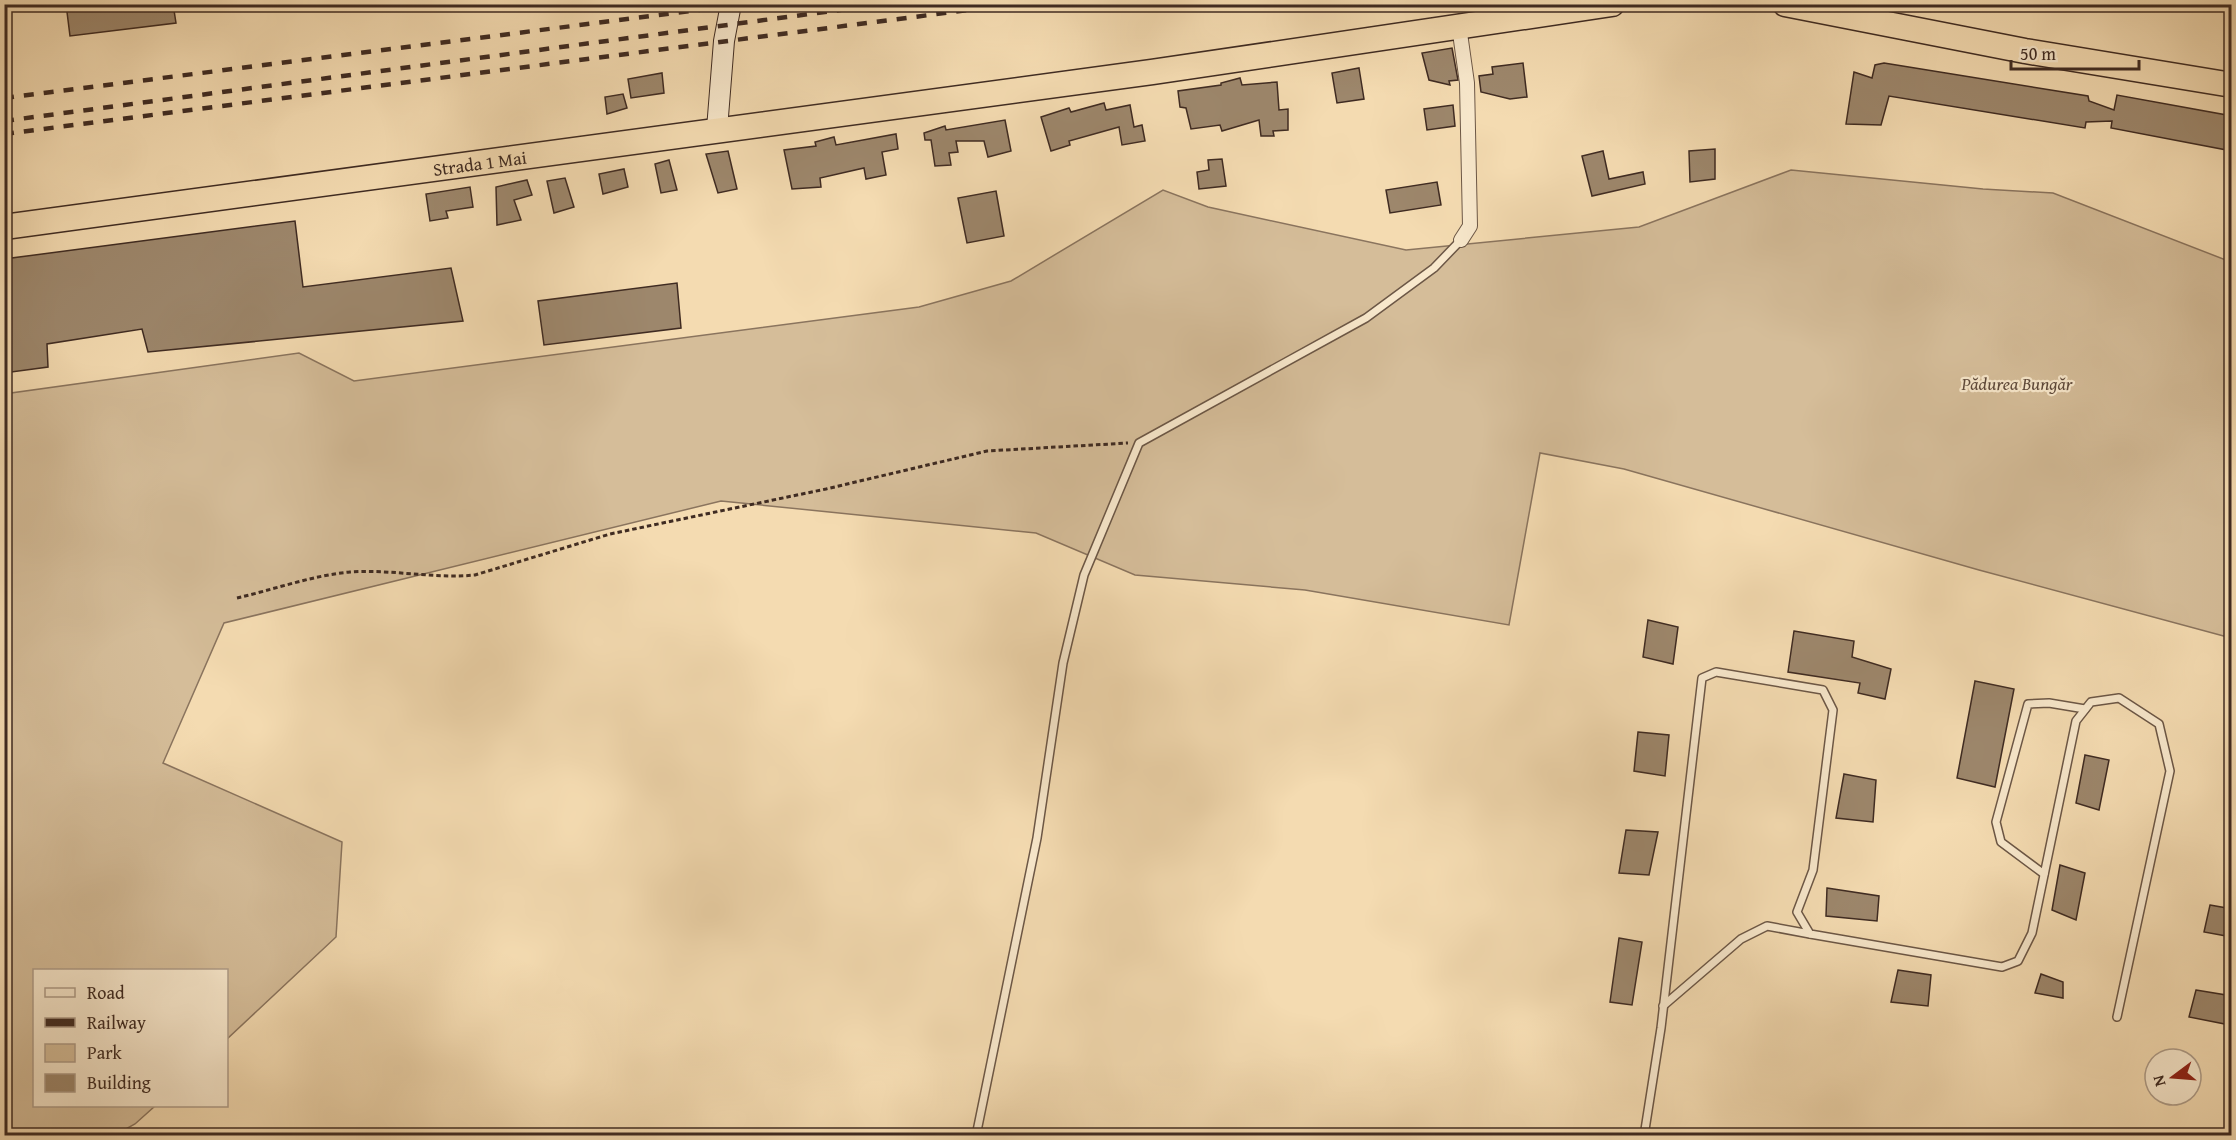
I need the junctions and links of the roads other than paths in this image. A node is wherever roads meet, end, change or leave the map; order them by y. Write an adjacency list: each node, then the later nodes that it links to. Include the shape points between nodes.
1 (731, 4): 6 (main road)
2 (1612, 4): 4 (highway, Strada 1 Mai)
3 (1785, 4): 5 (highway, via 2025,51)
4 (1459, 26): 6 (highway, Strada 1 Mai); 8 (street, via 1467,83 1470,226)
5 (2232, 85)
6 (717, 129): 7 (highway, Strada 1 Mai)
7 (4, 227)
8 (1461, 240): 14 (lane, via 1434,267 1366,318 1139,443 1084,575 1063,663 1037,838)
9 (2085, 709): 10 (lane, via 2076,721); 10 (lane, via 2028,704 1996,822 2001,842); 13 (lane, via 2091,702 2119,698 2159,724 2169,771)
10 (2044, 874): 11 (lane, via 2032,933 2018,961 2002,967)
11 (1810, 934): 12 (lane, via 1767,926 1749,934); 12 (lane, via 1797,912 1813,870 1833,710 1823,690 1716,672 1702,678)
12 (1663, 1006): 15 (lane)
13 (2117, 1017)
14 (976, 1136)
15 (1644, 1136)

